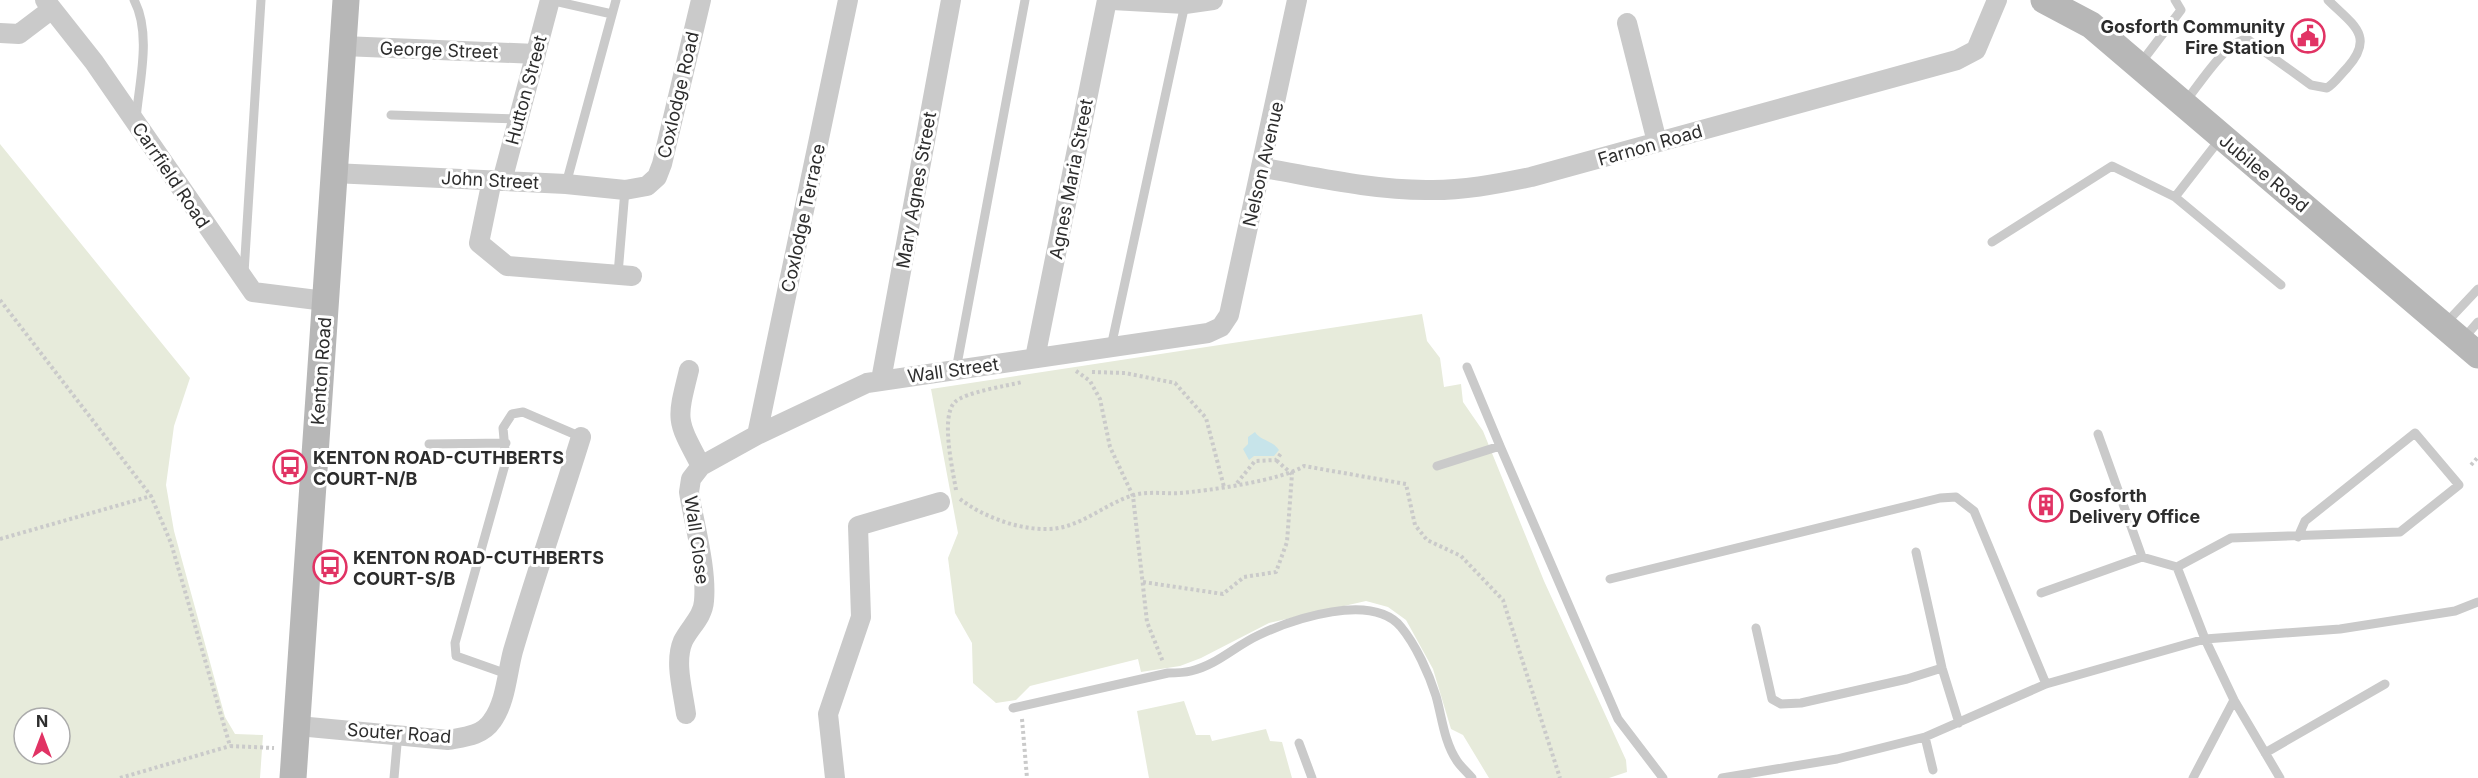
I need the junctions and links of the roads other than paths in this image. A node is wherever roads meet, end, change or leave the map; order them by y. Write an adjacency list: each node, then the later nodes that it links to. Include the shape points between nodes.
1 (134, 0): 29 (lane, via 139,9 142,44)
2 (261, 0): 41 (lane)
3 (346, 0): 23 (street, Kenton Road)
4 (550, 0): 20 (lane); 24 (street, Hutton Street)
5 (616, 0): 20 (lane)
6 (701, 0): 36 (street, Coxlodge Road, via 662,164 657,177)
7 (848, 0): 54 (street, Coxlodge Terrace)
8 (951, 0): 52 (street, Mary Agnes Street)
9 (1025, 0): 51 (lane)
10 (1107, 0): 48 (street, Agnes Maria Street)
11 (1112, 0): 19 (street)
12 (1214, 0): 19 (street)
13 (1298, 0): 32 (street, Nelson Avenue)
14 (1998, 0): 31 (street, Farnon Road, via 1976,50 1957,60)
15 (2044, 0): 25 (street, Jubilee Road, via 2091,25)
16 (2175, 0): 25 (lane, via 2181,10)
17 (2328, 0): 26 (lane, via 2354,26 2361,46 2359,55 2327,88 2318,88 2253,41 2240,40 2229,48)
18 (49, 4): 22 (street, via 19,34); 29 (street, Carrfield Road)
19 (1185, 4): 47 (lane)
20 (612, 14): 35 (lane)
21 (1627, 23): 31 (street)
22 (0, 33)
23 (343, 46): 24 (street, George Street); 33 (street, Kenton Road)
24 (536, 54): 28 (street, Hutton Street)
25 (2138, 66): 26 (street, Jubilee Road)
26 (2184, 104): 30 (street, Jubilee Road)
27 (391, 115): 28 (lane)
28 (517, 119): 34 (street, Hutton Street)
29 (135, 122): 41 (street, Carrfield Road)
30 (2222, 137): 38 (lane); 46 (street, Jubilee Road)
31 (1657, 142): 32 (street, Farnon Road, via 1531,177 1484,186 1426,190 1363,185)
32 (1263, 168): 45 (street, Nelson Avenue, via 1229,315)
33 (333, 173): 34 (street, John Street); 44 (street, Kenton Road)
34 (497, 181): 35 (street, John Street); 40 (street, Hutton Street, via 479,243 507,266)
35 (566, 184): 37 (street, John Street)
36 (647, 186): 37 (street, John Street)
37 (625, 190): 40 (lane)
38 (2175, 197): 39 (lane, via 2112,166); 42 (lane)
39 (1992, 242)
40 (625, 275)
41 (244, 281): 44 (street, Carrfield Road, via 253,292)
42 (2281, 285)
43 (2478, 289): 46 (lane)
44 (325, 300): 81 (street, Kenton Road)
45 (1221, 327): 47 (street, Wall Street, via 1208,333)
46 (2465, 336)
47 (1111, 347): 48 (street, Wall Street)
48 (1035, 358): 51 (street, Wall Street)
49 (1467, 367): 58 (lane)
50 (689, 370): 59 (street, via 679,410 680,426)
51 (956, 370): 52 (street, Wall Street)
52 (881, 380): 54 (street, Wall Street, via 857,386)
53 (2098, 434): 64 (lane)
54 (757, 435): 59 (street, Wall Street)
55 (581, 437): 57 (lane, via 523,412 512,414 503,428); 72 (street)
56 (429, 444): 57 (lane)
57 (506, 444): 72 (lane, via 506,461 454,643 456,656)
58 (1500, 446): 60 (lane); 90 (lane, via 1618,719)
59 (701, 466): 77 (street, Wall Close, via 688,492 704,603 683,641 679,660)
60 (1437, 466)
61 (940, 502): 87 (street, via 858,526 861,617 828,714)
62 (2298, 537): 62 (lane, via 2400,532 2458,486 2415,433 2305,521); 65 (lane, via 2231,538)
63 (1916, 552): 71 (lane)
64 (2142, 557): 65 (lane); 67 (lane)
65 (2177, 567): 70 (lane)
66 (1610, 579): 73 (lane, via 1956,497 1974,511)
67 (2041, 593)
68 (2478, 602): 70 (lane, via 2455,611 2340,629)
69 (1756, 628): 71 (lane, via 1772,699 1780,704 1801,703)
70 (2205, 639): 73 (lane); 75 (lane)
71 (1942, 668): 78 (lane)
72 (507, 674): 79 (street, Souter Road, via 494,719 485,730 448,740)
73 (2046, 684): 78 (lane)
74 (2385, 684): 83 (lane)
75 (2234, 700): 83 (lane); 92 (lane)
76 (1017, 707): 89 (lane, via 1191,671 1290,622 1350,610 1382,613 1401,626 1422,663 1436,695 1448,742 1456,760)
77 (686, 714)
78 (1959, 723): 80 (lane)
79 (398, 733): 81 (street, Souter Road); 86 (lane)
80 (1925, 737): 84 (lane); 91 (lane, via 1837,759)
81 (296, 738): 85 (street, Kenton Road)
82 (1299, 743): 88 (lane)
83 (2265, 753): 93 (lane)
84 (1933, 770)
85 (293, 778)
86 (394, 778)
87 (835, 778)
88 (1312, 778)
89 (1472, 778)
90 (1663, 778)
91 (1722, 778)
92 (2193, 778)
93 (2280, 778)

